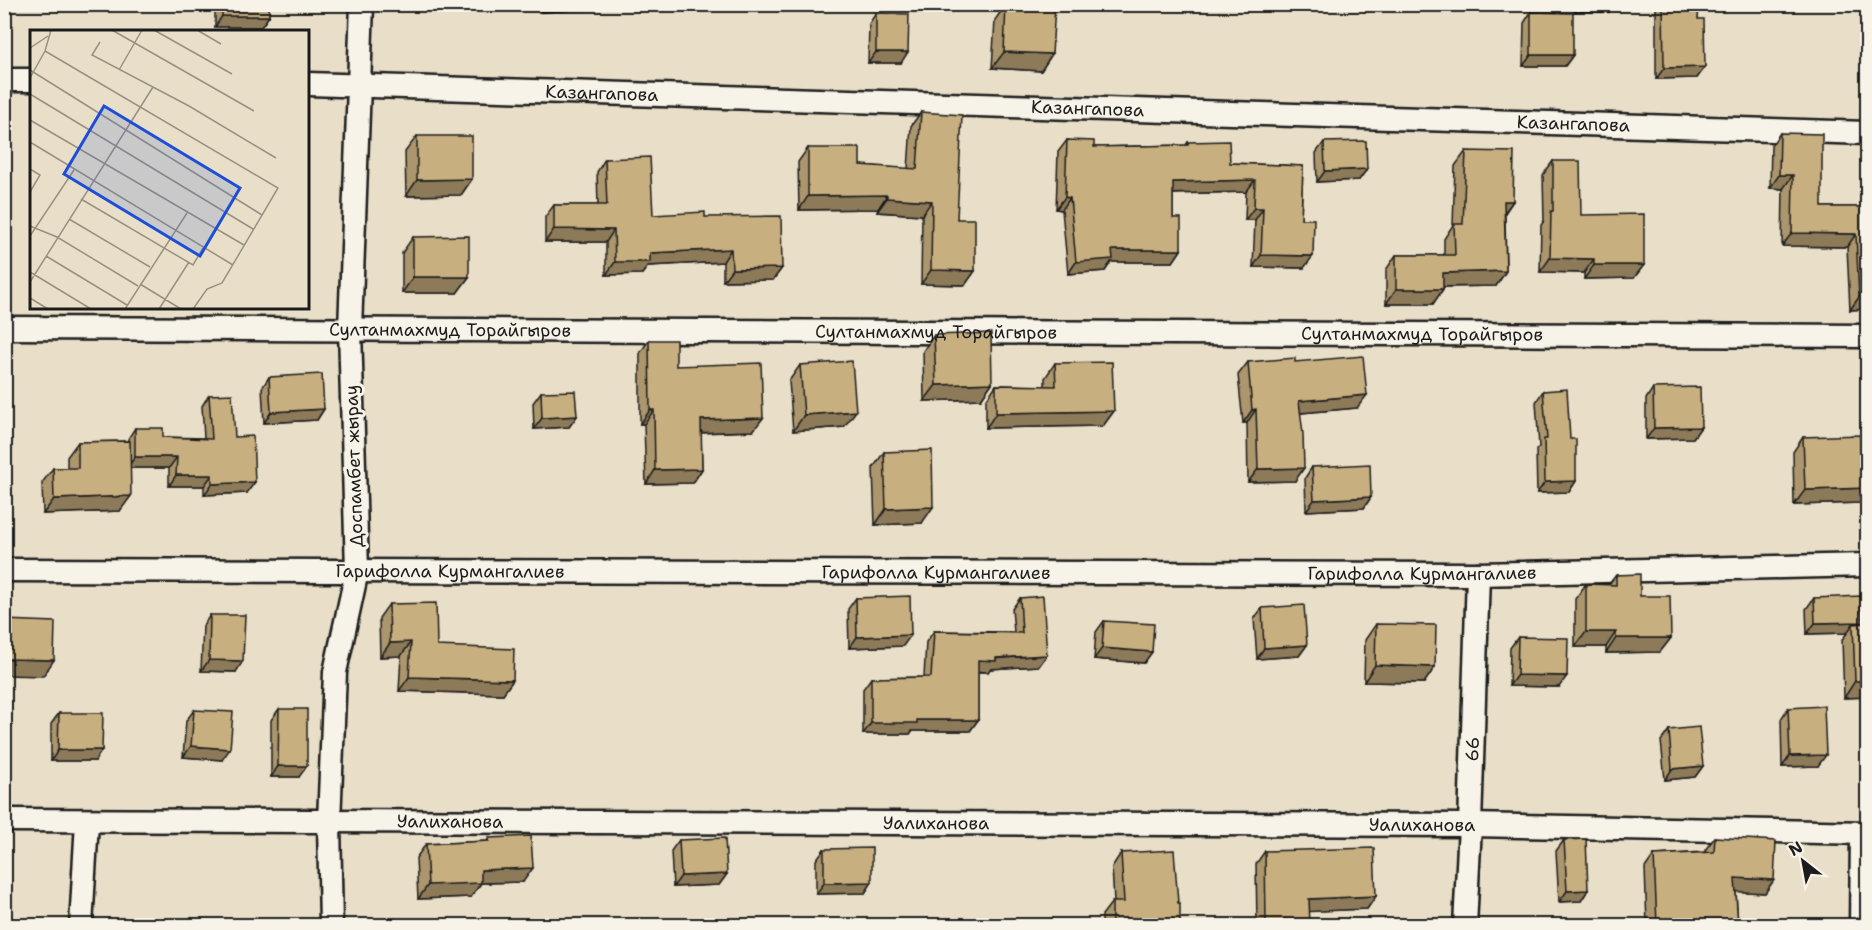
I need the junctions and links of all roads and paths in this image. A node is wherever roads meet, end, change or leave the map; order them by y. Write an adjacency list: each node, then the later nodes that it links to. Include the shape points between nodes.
1 (362, 4): 5 (street, Доспамбет жырау)
2 (4, 80): 3 (street)
3 (30, 80)
4 (309, 84): 5 (street, Казангапова)
5 (358, 85): 6 (street, Казангапова); 8 (street, Доспамбет жырау)
6 (1868, 133)
7 (4, 328): 8 (street, Султанмахмуд Торайгыров)
8 (350, 329): 9 (street, Султанмахмуд Торайгыров); 12 (street, Доспамбет жырау)
9 (1868, 336)
10 (1868, 565): 13 (street, Гарифолла Курмангалиев)
11 (4, 570): 12 (street, Гарифолла Курмангалиев)
12 (357, 571): 13 (street, Гарифолла Курмангалиев); 16 (street, Доспамбет жырау, via 334,672)
13 (1478, 574): 17 (street, 66)
14 (4, 820): 15 (street, Уалиханова)
15 (87, 821): 16 (street, Уалиханова); 19 (street)
16 (329, 822): 17 (street, Уалиханова); 20 (street, Доспамбет жырау)
17 (1470, 825): 18 (street, Уалиханова); 21 (street, 66)
18 (1865, 833): 22 (street)
19 (81, 926)
20 (331, 926)
21 (1465, 926)
22 (1861, 926)

